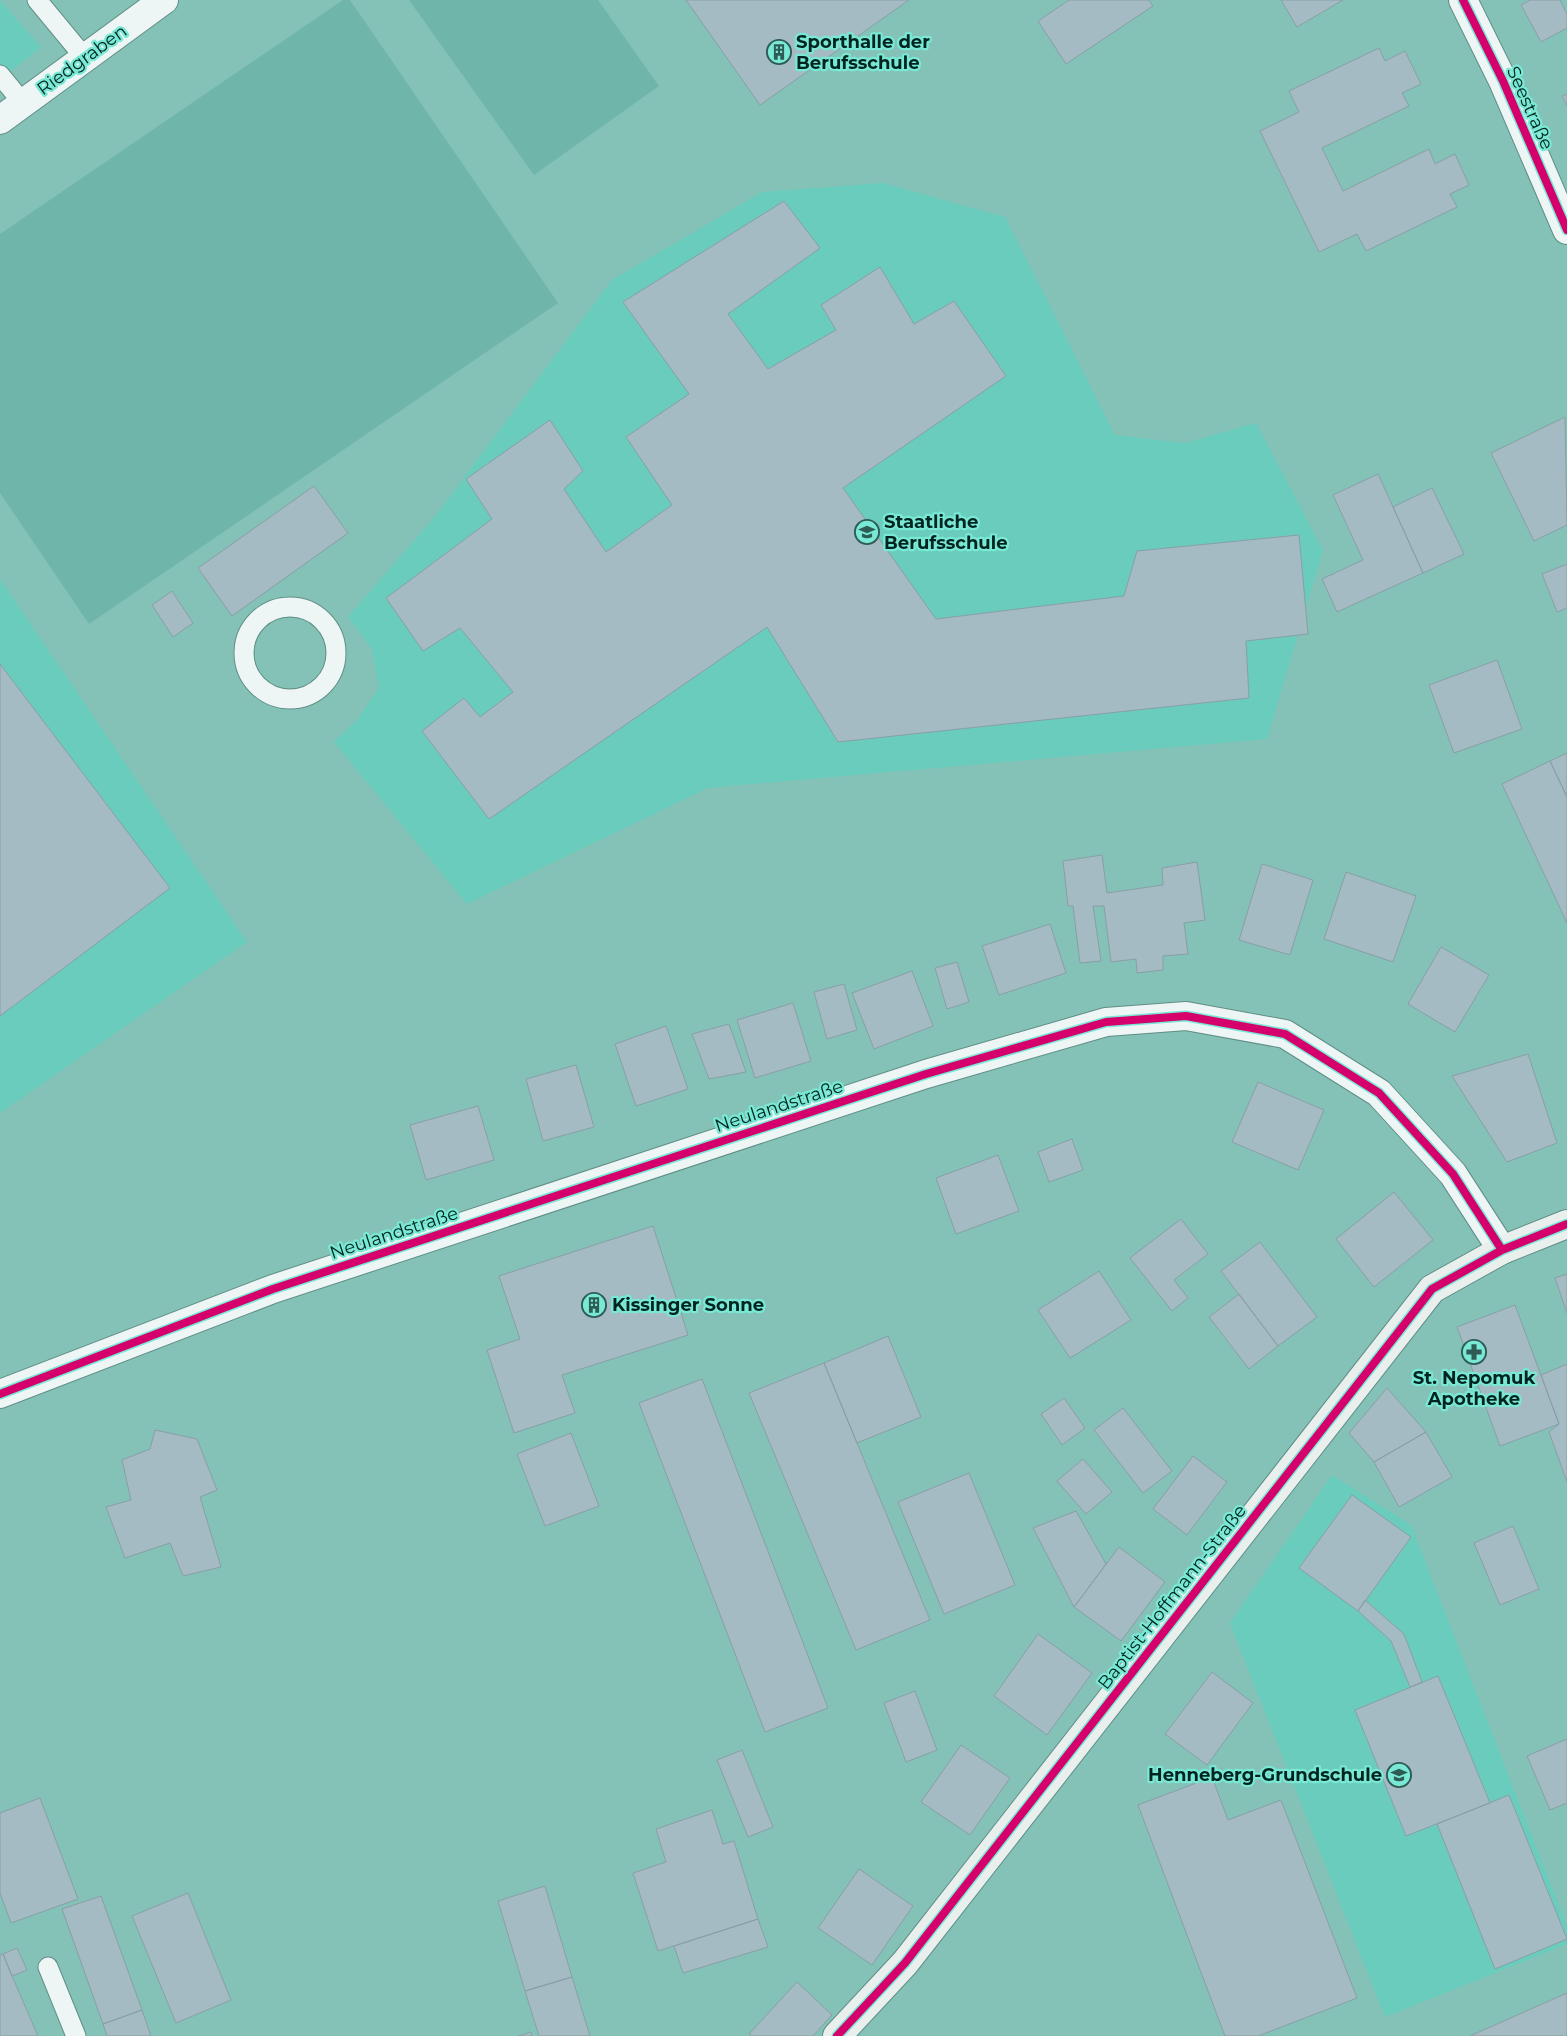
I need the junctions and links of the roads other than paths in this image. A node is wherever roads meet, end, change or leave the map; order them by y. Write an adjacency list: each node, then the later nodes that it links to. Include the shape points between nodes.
1 (37, 0): 4 (lane)
2 (164, 0): 4 (street, Riedgraben)
3 (1464, 0): 8 (street, Seestraße)
4 (85, 58): 6 (street, Riedgraben)
5 (0, 75): 6 (lane)
6 (23, 103): 7 (street, Riedgraben)
7 (0, 120)
8 (1567, 230)
9 (305, 609): 9 (lane, via 273,610 255,622 247,636 244,652 249,676 274,696 299,699 314,693 330,677 336,662 336,646 331,631 321,618)
10 (1567, 1224): 11 (street, Baptist-Hoffmann-Straße)
11 (1502, 1250): 12 (street, Neulandstraße, via 1453,1174 1379,1093 1285,1034 1186,1016 1106,1022 926,1074 282,1286); 15 (street, Baptist-Hoffmann-Straße, via 1432,1290 905,1963)
12 (0, 1394)
13 (48, 1967): 14 (lane)
14 (76, 2036)
15 (837, 2036)

